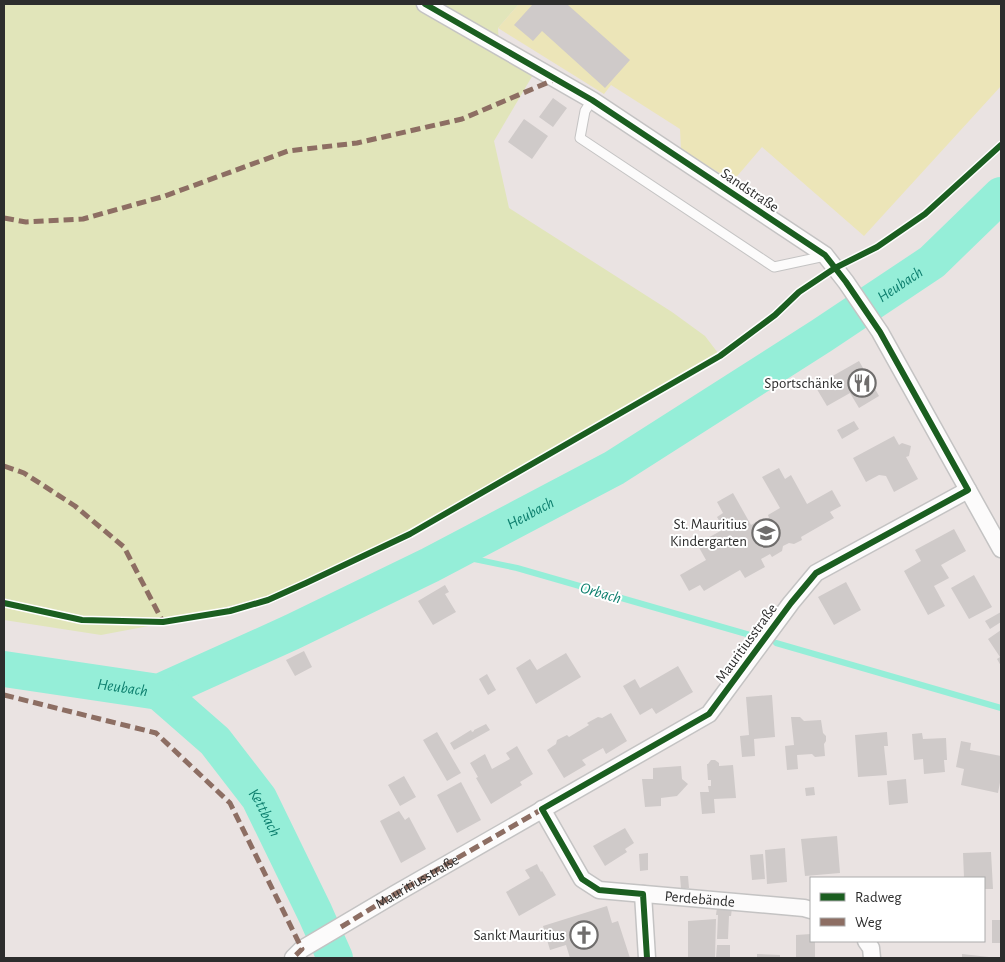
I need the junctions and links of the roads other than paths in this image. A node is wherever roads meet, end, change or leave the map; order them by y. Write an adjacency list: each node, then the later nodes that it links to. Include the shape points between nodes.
1 (425, 4): 2 (street, Sandstraße)
2 (592, 100): 3 (street, Sandstraße); 3 (lane, via 585,111 580,138 612,160 774,267)
3 (825, 256): 4 (street, Sandstraße, via 880,332)
4 (968, 490): 5 (street, Sandstraße); 6 (street, Mauritiusstraße, via 816,574 791,602 709,714)
5 (1001, 549)
6 (542, 809): 7 (street, Perdebände, via 582,879 599,890); 10 (street, Mauritiusstraße, via 395,894)
7 (643, 894): 8 (street, Perdebände); 11 (street)
8 (810, 910)
9 (867, 942): 12 (street)
10 (303, 952)
11 (647, 958)
12 (872, 958)

